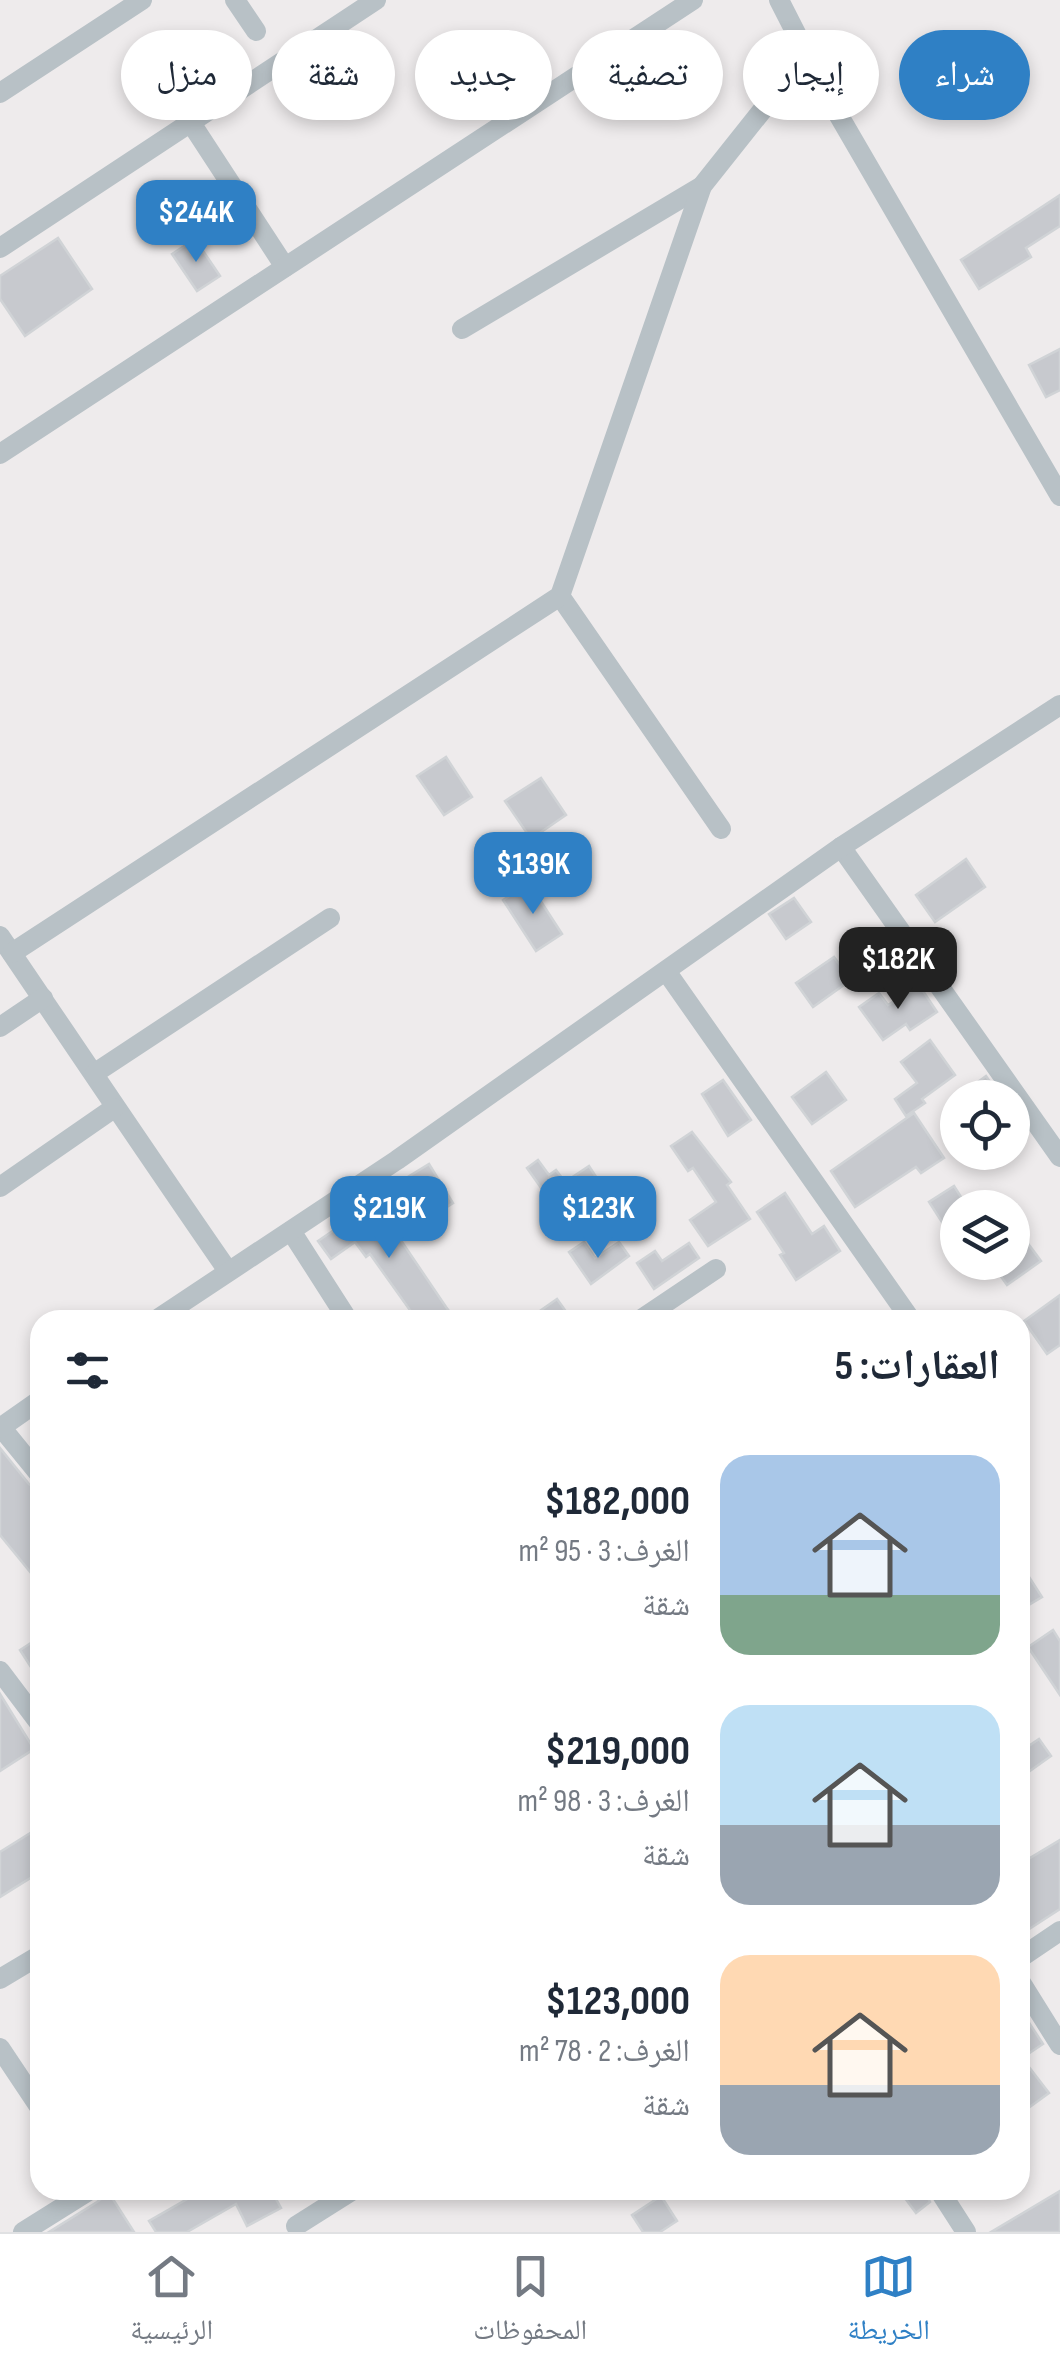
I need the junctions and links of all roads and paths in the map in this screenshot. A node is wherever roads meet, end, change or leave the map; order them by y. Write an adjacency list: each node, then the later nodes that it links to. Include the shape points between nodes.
1 (142, 0): 8 (street)
2 (235, 0): 7 (street)
3 (376, 0): 11 (street)
4 (694, 0): 14 (street)
5 (779, 0): 6 (street)
6 (795, 30)
7 (256, 31)
8 (0, 93)
9 (754, 120): 12 (street)
10 (841, 120): 17 (street)
11 (191, 123): 13 (street); 14 (street)
12 (702, 186): 15 (street); 18 (street)
13 (0, 248)
14 (285, 267): 16 (street)
15 (462, 329)
16 (0, 454)
17 (1060, 496)
18 (560, 596): 20 (street); 23 (street)
19 (1060, 704): 21 (street)
20 (721, 829)
21 (841, 848): 24 (street); 29 (street)
22 (330, 918): 27 (street)
23 (6, 945): 25 (street)
24 (666, 971): 31 (street); 37 (street)
25 (42, 998): 26 (street); 27 (street)
26 (0, 1027)
27 (95, 1073): 28 (street)
28 (114, 1108): 30 (street); 32 (street)
29 (1060, 1157)
30 (0, 1187)
31 (290, 1231): 32 (street); 35 (street)
32 (228, 1270): 34 (street)
33 (716, 1270): 36 (street)
34 (170, 1310)
35 (341, 1310)
36 (655, 1310)
37 (905, 1310)
38 (30, 1407): 39 (street)
39 (0, 1427): 40 (street)
40 (30, 1463)
41 (0, 1671): 42 (street)
42 (30, 1711)
43 (1060, 1932): 44 (street)
44 (1030, 1952)
45 (30, 1961): 46 (street)
46 (0, 1978)
47 (1030, 1997): 48 (street)
48 (1060, 2045)
49 (0, 2048): 50 (street)
50 (30, 2093)
51 (74, 2200): 55 (street)
52 (336, 2200): 54 (street)
53 (946, 2200): 56 (street)
54 (296, 2226)
55 (22, 2232)
56 (966, 2232)

